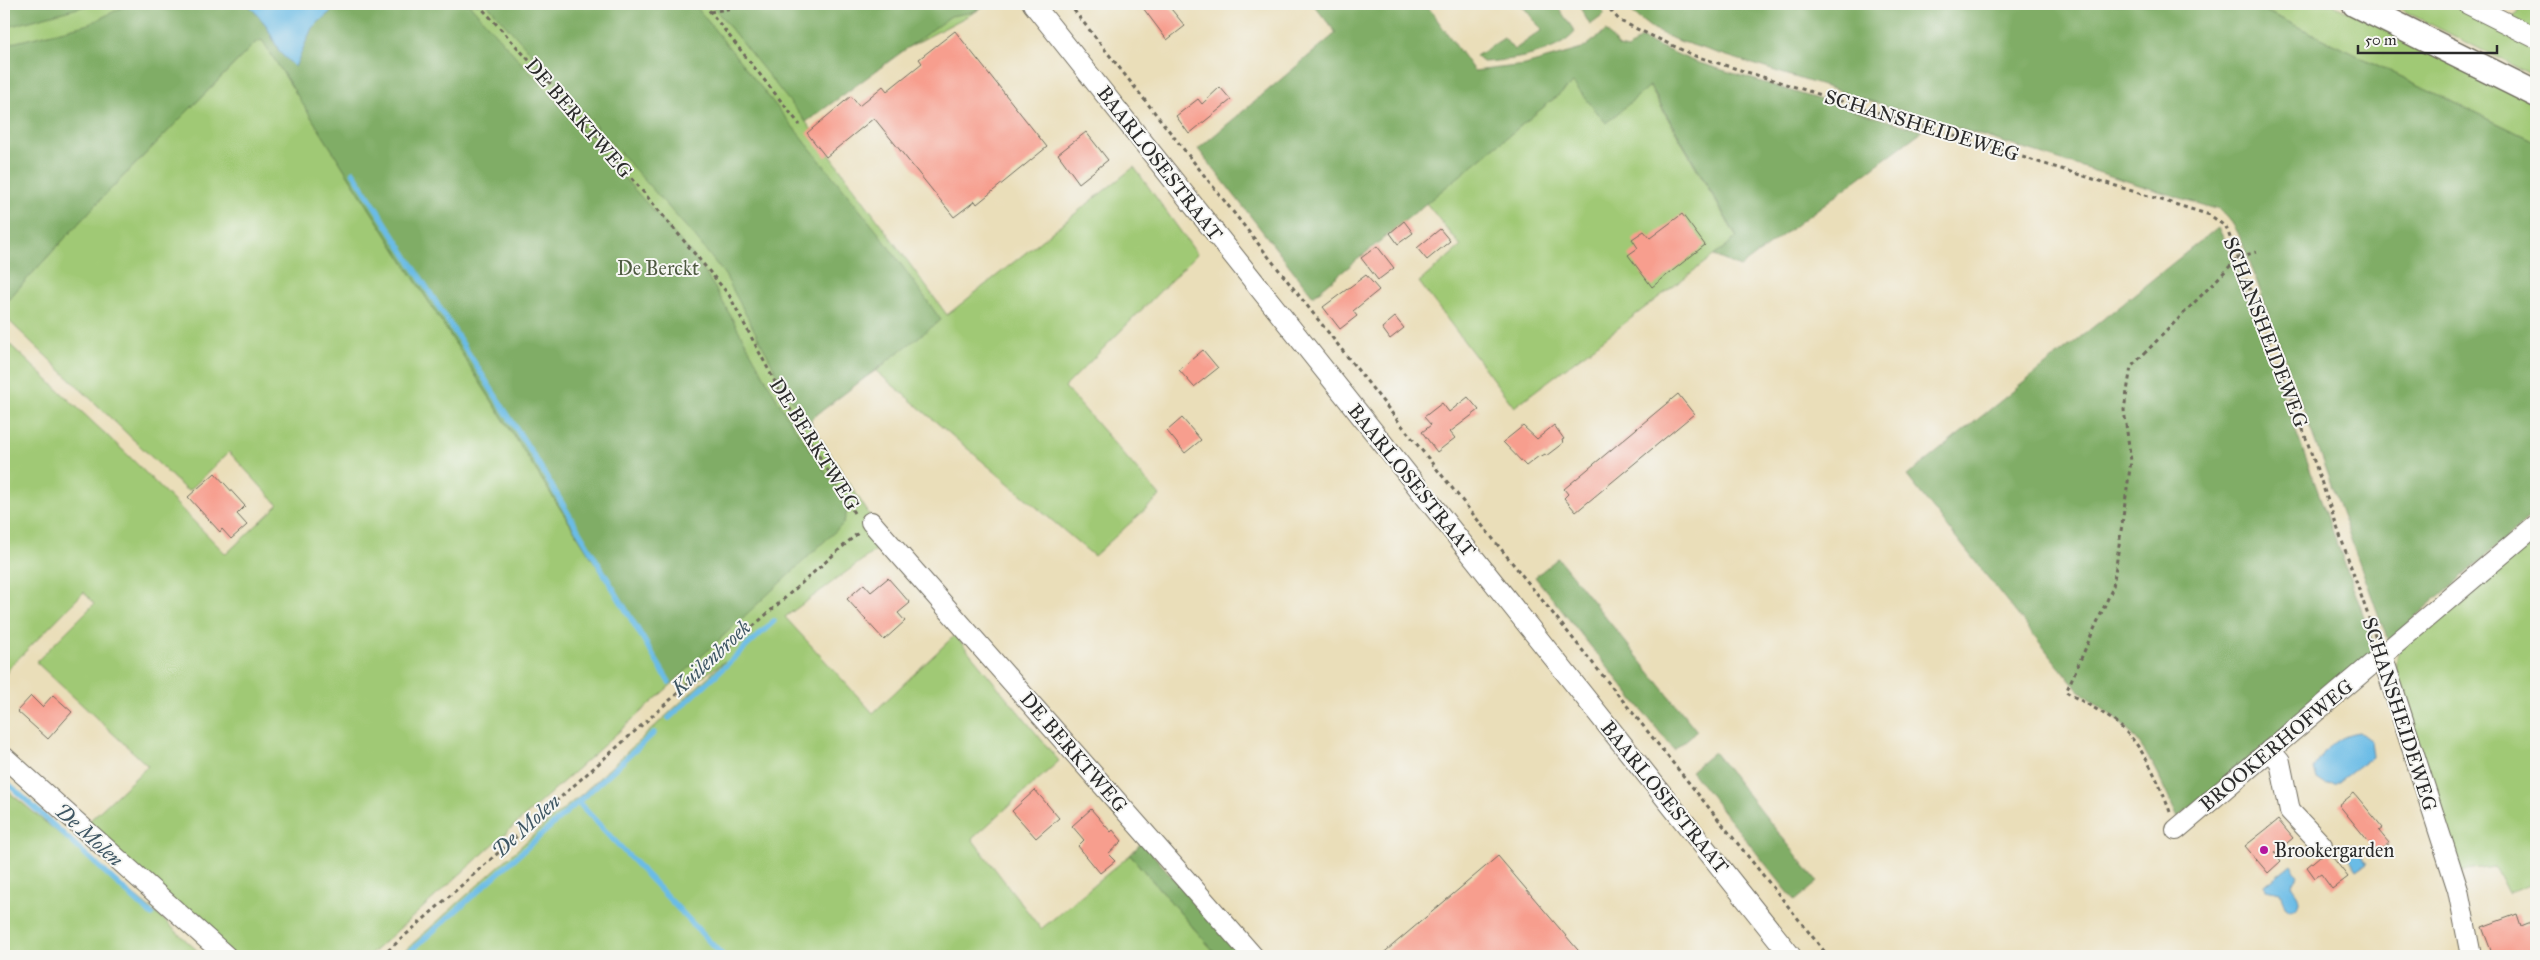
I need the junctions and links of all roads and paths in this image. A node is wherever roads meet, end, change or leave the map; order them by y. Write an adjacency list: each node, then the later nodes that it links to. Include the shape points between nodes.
1 (478, 4): 15 (path, DE BERKTWEG, via 585,122 729,295 784,400 855,514)
2 (704, 4): 9 (path)
3 (756, 4): 9 (path)
4 (1033, 4): 25 (street, BAARLOSESTRAAT)
5 (1069, 4): 26 (path)
6 (1605, 4): 14 (path, SCHANSHEIDEWEG, via 1620,21 1695,56 2210,215 2226,227)
7 (2354, 4): 11 (main road)
8 (2468, 4): 10 (street)
9 (710, 12): 12 (path)
10 (2536, 38)
11 (2536, 94)
12 (800, 125)
13 (2256, 252): 14 (path)
14 (2239, 257): 17 (path, SCHANSHEIDEWEG); 20 (path, via 2131,367 2124,410 2131,460 2113,587 2066,692 2128,734 2160,786)
15 (871, 522): 23 (path); 24 (street, DE BERKTWEG)
16 (2536, 525): 17 (street, BROOKERHOFWEG)
17 (2382, 655): 18 (street, BROOKERHOFWEG); 27 (street, SCHANSHEIDEWEG, via 2458,890)
18 (2270, 750): 20 (street, BROOKERHOFWEG); 21 (street, via 2280,762 2290,811)
19 (4, 757): 22 (street)
20 (2176, 830)
21 (2322, 845)
22 (226, 956)
23 (382, 956)
24 (1253, 956)
25 (1792, 956)
26 (1828, 956)
27 (2470, 956)

